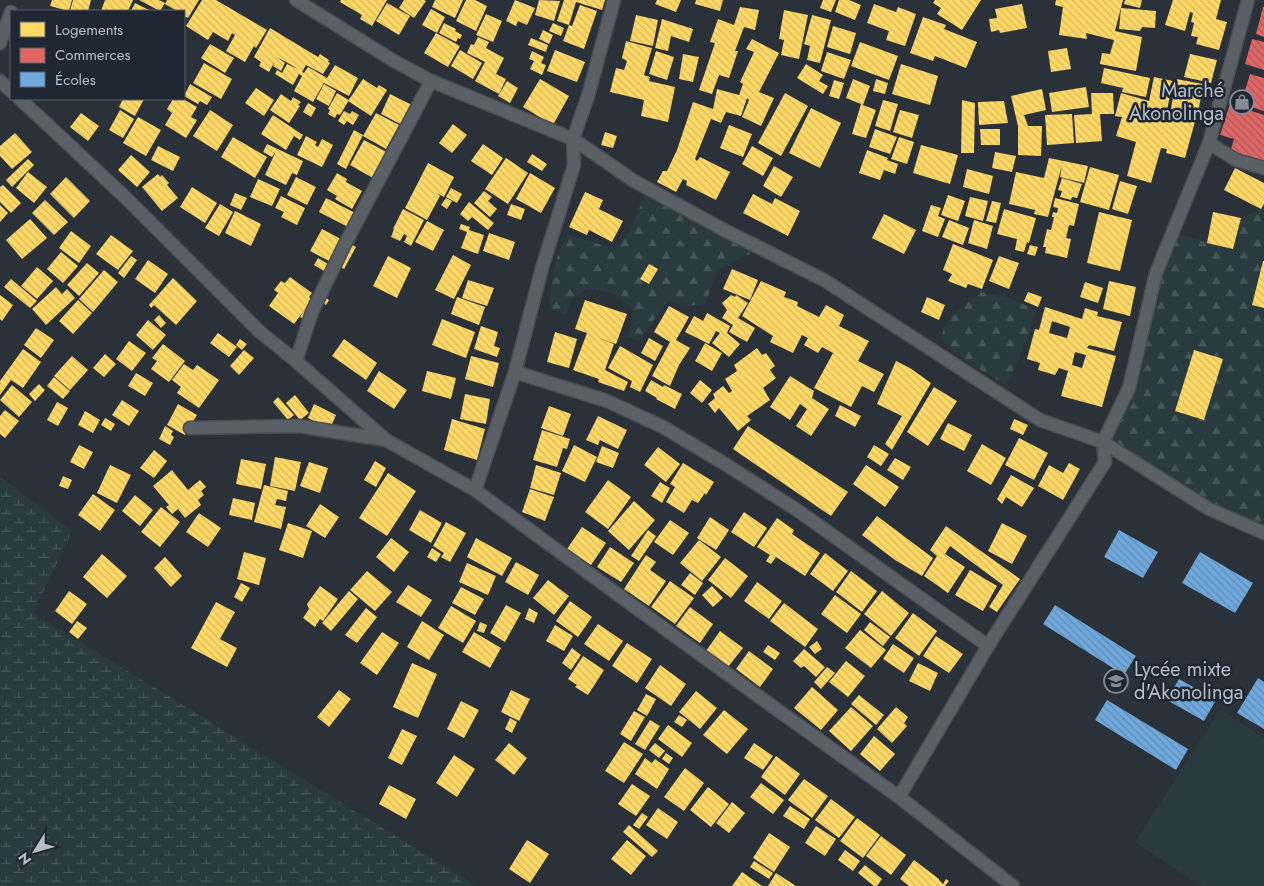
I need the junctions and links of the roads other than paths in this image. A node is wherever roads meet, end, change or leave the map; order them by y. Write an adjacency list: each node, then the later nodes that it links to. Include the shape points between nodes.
1 (296, 0): 7 (street)
2 (614, 0): 10 (street)
3 (1248, 0): 11 (street)
4 (10, 14): 5 (street)
5 (0, 43)
6 (0, 81): 8 (street)
7 (431, 82): 10 (street); 13 (street, via 345,244 312,312)
8 (10, 90)
9 (21, 100): 13 (street, via 126,198 260,332)
10 (573, 139): 14 (street, via 574,165 542,268); 17 (street, via 634,181 824,280 1040,420)
11 (1209, 144): 12 (street, via 1236,160); 17 (street, via 1156,273 1129,388)
12 (1264, 168)
13 (296, 360): 16 (street)
14 (515, 372): 18 (street); 20 (street, via 607,401 663,427 797,510)
15 (190, 428): 16 (street, via 299,426)
16 (386, 440): 18 (street)
17 (1103, 442): 19 (street, via 1209,509); 20 (street, via 1105,462)
18 (476, 490): 21 (street)
19 (1264, 533)
20 (988, 646): 21 (street)
21 (900, 797): 22 (street)
22 (1012, 886)

